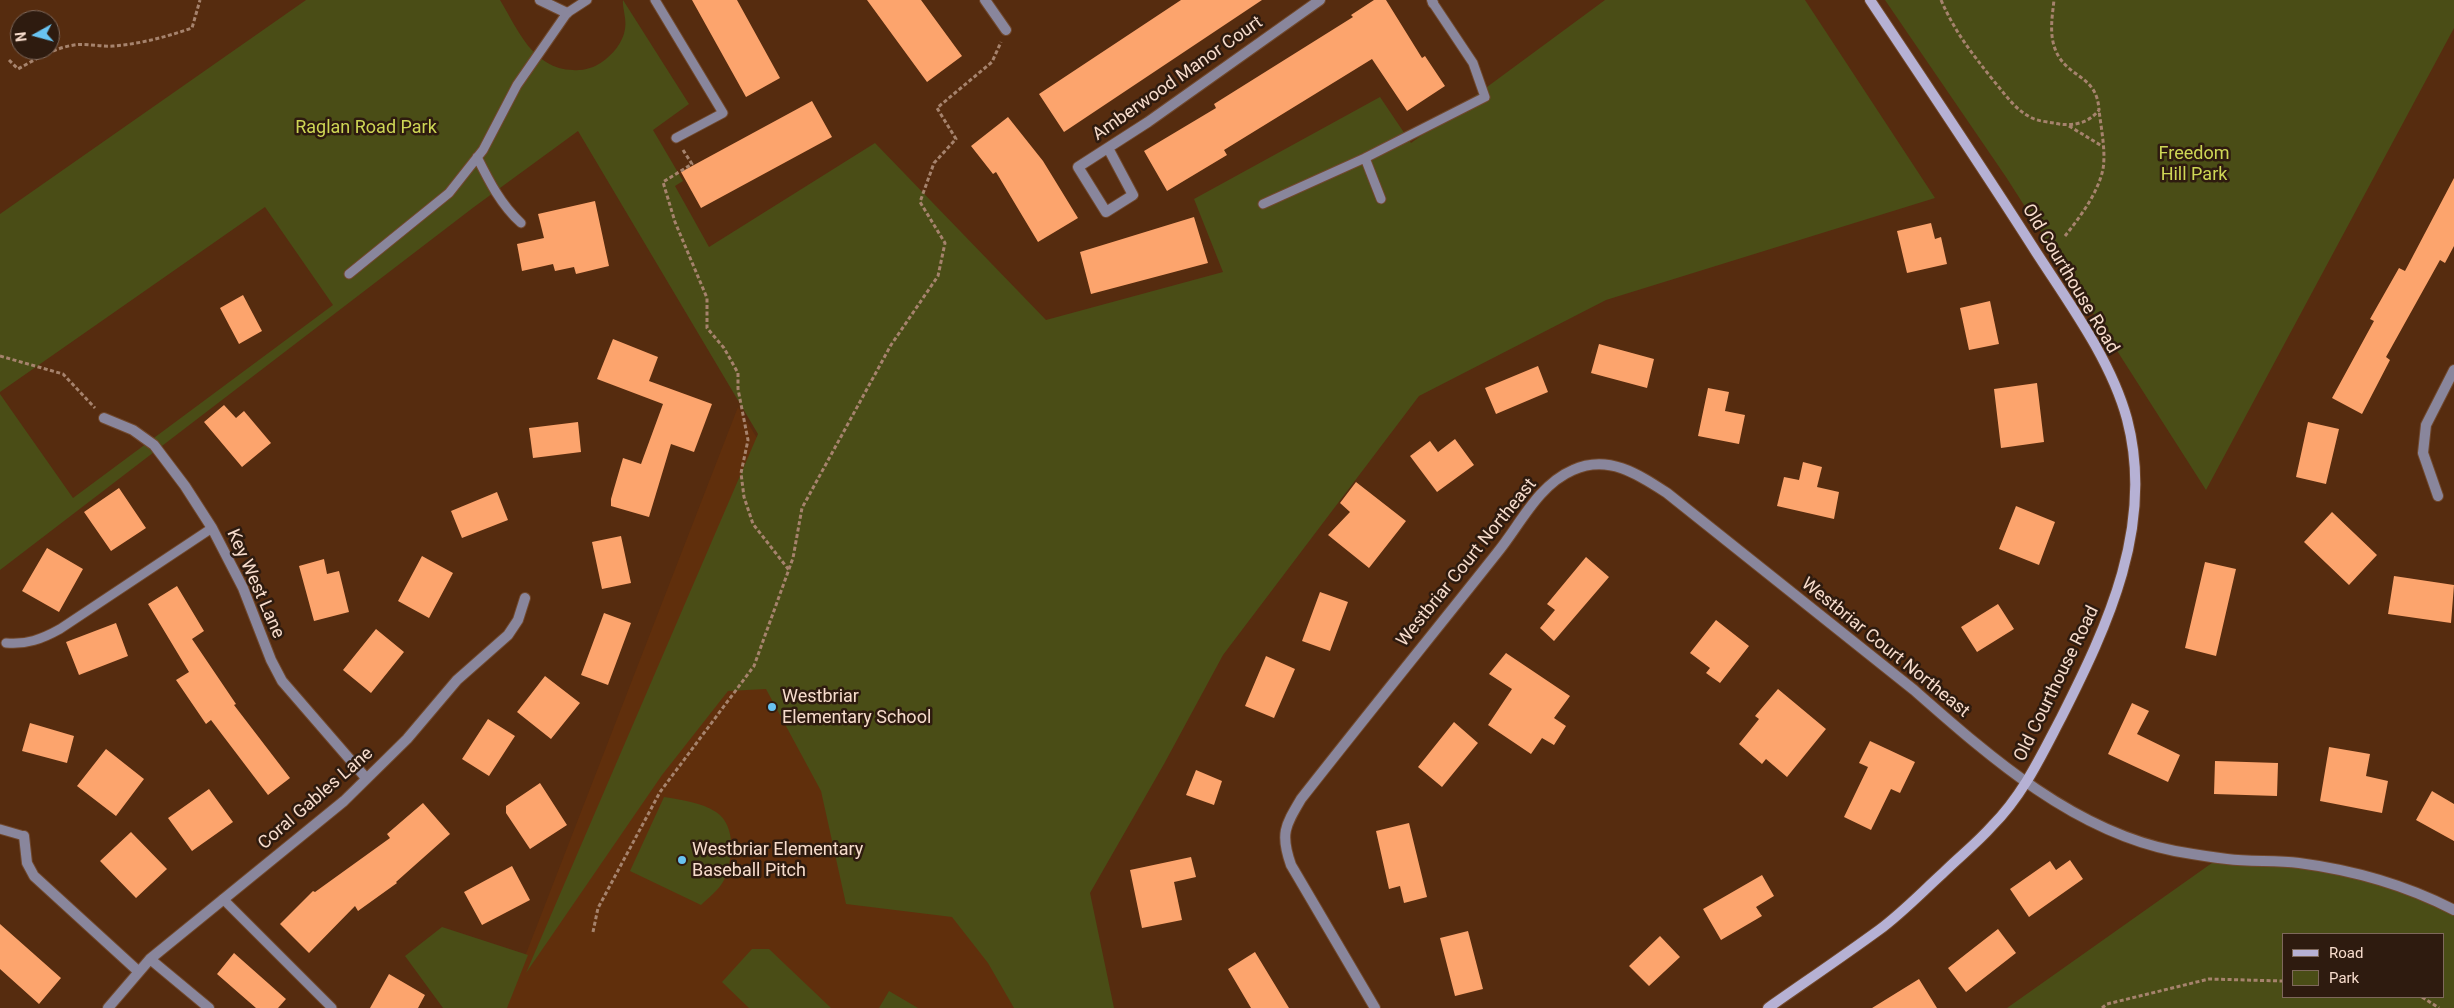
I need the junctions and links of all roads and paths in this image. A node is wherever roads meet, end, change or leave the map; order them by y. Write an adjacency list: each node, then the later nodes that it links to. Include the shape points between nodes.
1 (200, 0): 13 (path, via 192,28 177,33 112,46 76,44 54,50 18,69)
2 (540, 0): 11 (street)
3 (587, 0): 11 (lane)
4 (654, 0): 16 (lane, via 723,113)
5 (985, 0): 12 (street)
6 (1320, 0): 18 (street, Amberwood Manor Court)
7 (1870, 0): 35 (street, Old Courthouse Road, via 1985,172 2102,360 2126,418 2133,451 2136,487 2134,526 2123,572 2085,670)
8 (1942, 0): 15 (path, via 1970,53 2014,106 2032,118)
9 (2054, 0): 14 (path, via 2050,27 2060,57 2091,84 2098,96)
10 (1432, 1): 20 (lane, via 1473,63 1484,97)
11 (567, 13): 19 (lane, via 517,85)
12 (1006, 30): 31 (path, via 992,62 937,108 956,138 934,163 920,202 945,243 938,276 891,345 802,508)
13 (9, 60)
14 (2099, 110): 15 (path, via 2088,120); 17 (path)
15 (2069, 126): 17 (path)
16 (676, 138): 31 (path, via 692,164 663,182 675,222 707,298 708,328 738,373 748,440 741,473 744,497 753,524)
17 (2102, 146): 24 (path, via 2103,167 2097,188)
18 (1108, 148): 18 (street, Amberwood Manor Court, via 1078,167 1106,212 1133,196)
19 (477, 158): 23 (lane, via 502,200); 25 (lane, via 448,193)
20 (1365, 158): 21 (lane); 22 (lane)
21 (1381, 198)
22 (1263, 204)
23 (521, 223)
24 (2064, 236)
25 (349, 274)
26 (0, 356): 28 (path, via 63,374)
27 (2454, 370): 29 (street, via 2426,425 2423,453)
28 (104, 418): 30 (street, Key West Lane, via 134,430 154,445)
29 (2438, 496)
30 (212, 528): 33 (lane, via 60,629 43,638 18,644); 34 (street, Key West Lane, via 243,588 282,681)
31 (789, 570): 40 (path, via 754,666 660,792 598,908)
32 (525, 598): 34 (street, Coral Gables Lane, via 518,620 508,635 457,680 407,739)
33 (6, 643)
34 (366, 778): 38 (street, Coral Gables Lane, via 344,801)
35 (2027, 782): 39 (street, Westbriar Court Northeast, via 2064,807 2104,827 2174,851 2227,859 2298,863 2351,873 2384,881); 48 (street, Westbriar Court Northeast, via 1667,493 1633,471 1613,465 1592,464 1573,470 1542,492 1498,552 1301,798 1286,825 1284,845 1291,865); 49 (street, Old Courthouse Road, via 1993,826 1905,908)
36 (0, 829): 37 (lane)
37 (24, 836): 42 (street, via 27,863 34,876)
38 (223, 900): 41 (street, Coral Gables Lane); 47 (lane)
39 (2454, 910)
40 (593, 932)
41 (150, 959): 42 (street, Coral Gables Lane); 46 (street)
42 (139, 972): 45 (street, Coral Gables Lane)
43 (2282, 981): 50 (path, via 2209,979 2107,1004)
44 (2424, 998): 51 (path)
45 (108, 1008)
46 (209, 1008)
47 (332, 1008)
48 (1375, 1008)
49 (1768, 1008)
50 (2102, 1008)
51 (2439, 1008)

